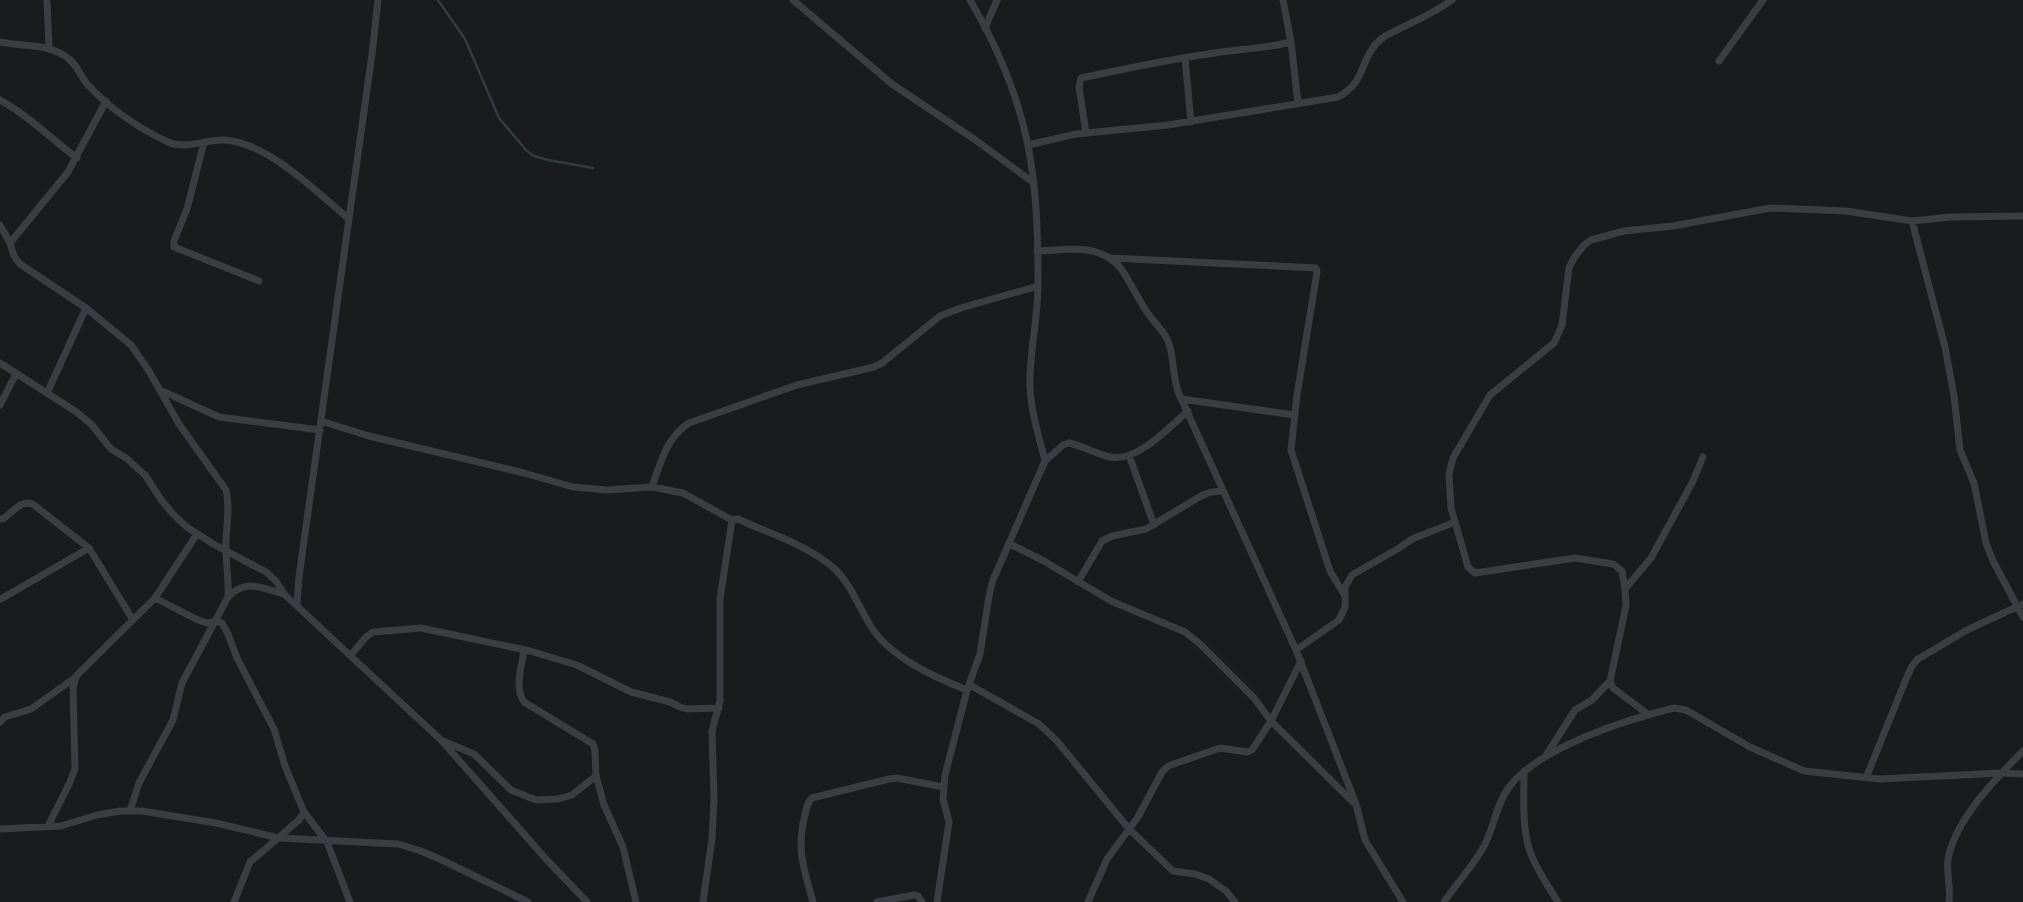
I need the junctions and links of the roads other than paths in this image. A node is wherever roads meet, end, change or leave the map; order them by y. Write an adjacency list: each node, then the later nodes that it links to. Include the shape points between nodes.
1 (47, 0): 12 (street)
2 (378, 0): 25 (street)
3 (793, 0): 23 (street, via 892,84)
4 (970, 0): 9 (street)
5 (996, 0): 9 (street)
6 (1282, 0): 11 (street)
7 (1452, 0): 17 (street, via 1382,38 1370,50 1357,81 1349,92 1338,97)
8 (1763, 0): 14 (street)
9 (985, 28): 21 (street, via 1015,100)
10 (0, 42): 12 (street)
11 (1291, 42): 13 (street); 17 (street)
12 (49, 48): 16 (street, via 66,56 77,67 89,87)
13 (1185, 58): 18 (street); 19 (street, via 1081,78 1079,87)
14 (1719, 61)
15 (0, 100): 22 (street, via 20,111)
16 (106, 101): 20 (street, via 131,120 170,143 183,145); 22 (street)
17 (1298, 103): 18 (street)
18 (1191, 122): 19 (street)
19 (1086, 133): 21 (street)
20 (204, 142): 25 (street, via 225,140 248,144 291,170); 31 (street, via 174,247)
21 (1028, 145): 23 (street)
22 (77, 158): 28 (street)
23 (1034, 183): 29 (street)
24 (2023, 216): 26 (street, via 1951,217)
25 (349, 219): 42 (street)
26 (1912, 221): 51 (street, via 1846,211 1770,208 1673,226 1624,231 1591,240 1584,245 1569,268 1562,325 1554,343 1490,395 1453,458 1449,480); 65 (street, via 1945,347 1960,450 1974,483 1986,543 1993,561)
27 (0, 225): 28 (street)
28 (10, 243): 33 (street, via 20,264)
29 (1037, 251): 30 (street, via 1090,250); 32 (street)
30 (1110, 258): 38 (street, via 1121,269 1150,318 1165,335 1170,348 1177,388); 41 (street, via 1316,268)
31 (259, 281)
32 (1038, 286): 46 (street, via 1030,386 1031,405); 47 (street, via 940,316 874,367 797,385 689,423 677,431 666,449)
33 (86, 308): 36 (street, via 131,345); 37 (street)
34 (0, 363): 35 (street)
35 (16, 374): 37 (street); 39 (street)
36 (160, 389): 43 (street, via 220,417); 56 (street, via 180,424 226,490 229,502)
37 (48, 393): 53 (street, via 91,424 111,449 145,475 173,514)
38 (1182, 399): 40 (street); 41 (street)
39 (0, 405)
40 (1188, 411): 44 (street, via 1137,453); 48 (street)
41 (1294, 415): 60 (street, via 1291,450 1294,462 1330,571)
42 (321, 421): 43 (street); 47 (street, via 369,436 573,487 607,490)
43 (320, 430): 64 (street)
44 (1129, 455): 46 (street, via 1121,458 1111,457 1069,443); 52 (street)
45 (1702, 456): 58 (street, via 1695,476 1651,558)
46 (1045, 461): 54 (street)
47 (652, 487): 50 (street, via 683,493)
48 (1223, 491): 52 (street, via 1201,496); 70 (street)
49 (0, 519): 55 (street, via 24,502 28,502)
50 (732, 520): 75 (street, via 738,519 811,551 835,570 851,590 871,626 885,644 940,680); 76 (street, via 720,599)
51 (1455, 522): 58 (street, via 1468,567 1475,573 1575,558 1618,566 1622,571); 60 (street, via 1412,539 1352,575 1348,580)
52 (1154, 525): 57 (street, via 1102,541)
53 (198, 534): 56 (street); 62 (street)
54 (1010, 544): 57 (street); 75 (street, via 993,580 980,654)
55 (89, 548): 63 (street); 67 (street)
56 (226, 551): 59 (street, via 266,572 276,581); 61 (street, via 229,572)
57 (1078, 582): 79 (street, via 1111,602 1185,632 1254,698)
58 (1626, 589): 74 (street, via 1626,606)
59 (284, 594): 61 (street, via 245,586); 64 (street)
60 (1345, 596): 70 (street, via 1345,607 1340,620)
61 (228, 597): 68 (street)
62 (156, 598): 67 (street); 68 (street, via 198,620 207,623)
63 (0, 599)
64 (297, 604): 71 (street)
65 (2020, 605): 66 (street); 87 (street, via 1967,630 1918,659 1906,679)
66 (2023, 617)
67 (133, 620): 73 (street)
68 (217, 622): 90 (street, via 182,683 173,720 138,783); 91 (street, via 222,623 228,634 237,658 274,729 285,766)
69 (524, 650): 71 (street, via 414,628 373,632); 76 (street, via 577,665 631,692 680,707); 86 (street, via 519,695 524,702 593,744)
70 (1296, 650): 72 (street)
71 (351, 655): 80 (street)
72 (1301, 661): 79 (street); 89 (street)
73 (76, 676): 78 (street, via 34,706 5,717); 92 (street, via 73,688 75,769)
74 (1610, 681): 77 (street, via 1614,688); 82 (street, via 1592,700 1575,710)
75 (968, 688): 88 (street); 94 (street, via 1040,724 1058,742)
76 (719, 708): 102 (street, via 712,731 712,839)
77 (1649, 715): 82 (street, via 1585,736); 87 (street, via 1674,708 1686,710 1750,747 1804,771)
78 (0, 722)
79 (1271, 722): 89 (street); 94 (street, via 1249,752 1220,748 1168,766 1162,772 1146,806)
80 (441, 740): 86 (street, via 474,754 511,790 536,800 558,799 572,795); 100 (street, via 547,860)
81 (2023, 751): 84 (street)
82 (1544, 757): 83 (street)
83 (1524, 771): 110 (street, via 1505,794 1484,847); 111 (street, via 1524,817 1529,848)
84 (2001, 773): 85 (street); 87 (street); 112 (street, via 1955,837 1948,859 1951,892)
85 (2023, 774)
86 (596, 776): 101 (street, via 604,805 622,847)
87 (1866, 778)
88 (943, 787): 103 (street, via 897,778 812,798 807,805 800,835 803,863); 106 (street, via 943,799 949,822)
89 (1356, 804): 109 (street, via 1365,840)
90 (130, 811): 92 (street, via 97,815 61,826); 95 (street, via 176,815)
91 (304, 812): 95 (street); 96 (street)
92 (48, 826): 93 (street)
93 (0, 829)
94 (1129, 829): 107 (street, via 1107,859); 108 (street, via 1173,871 1209,879 1226,891)
95 (279, 838): 96 (street); 97 (street, via 250,862)
96 (327, 842): 98 (street); 99 (street, via 398,844 421,851)
97 (234, 902)
98 (350, 902)
99 (528, 902)
100 (588, 902)
101 (636, 902)
102 (703, 902)
103 (813, 902)
104 (877, 902): 105 (street, via 914,895)
105 (922, 902)
106 (937, 902)
107 (1088, 902)
108 (1235, 902)
109 (1403, 902)
110 (1444, 902)
111 (1558, 902)
112 (1949, 902)

